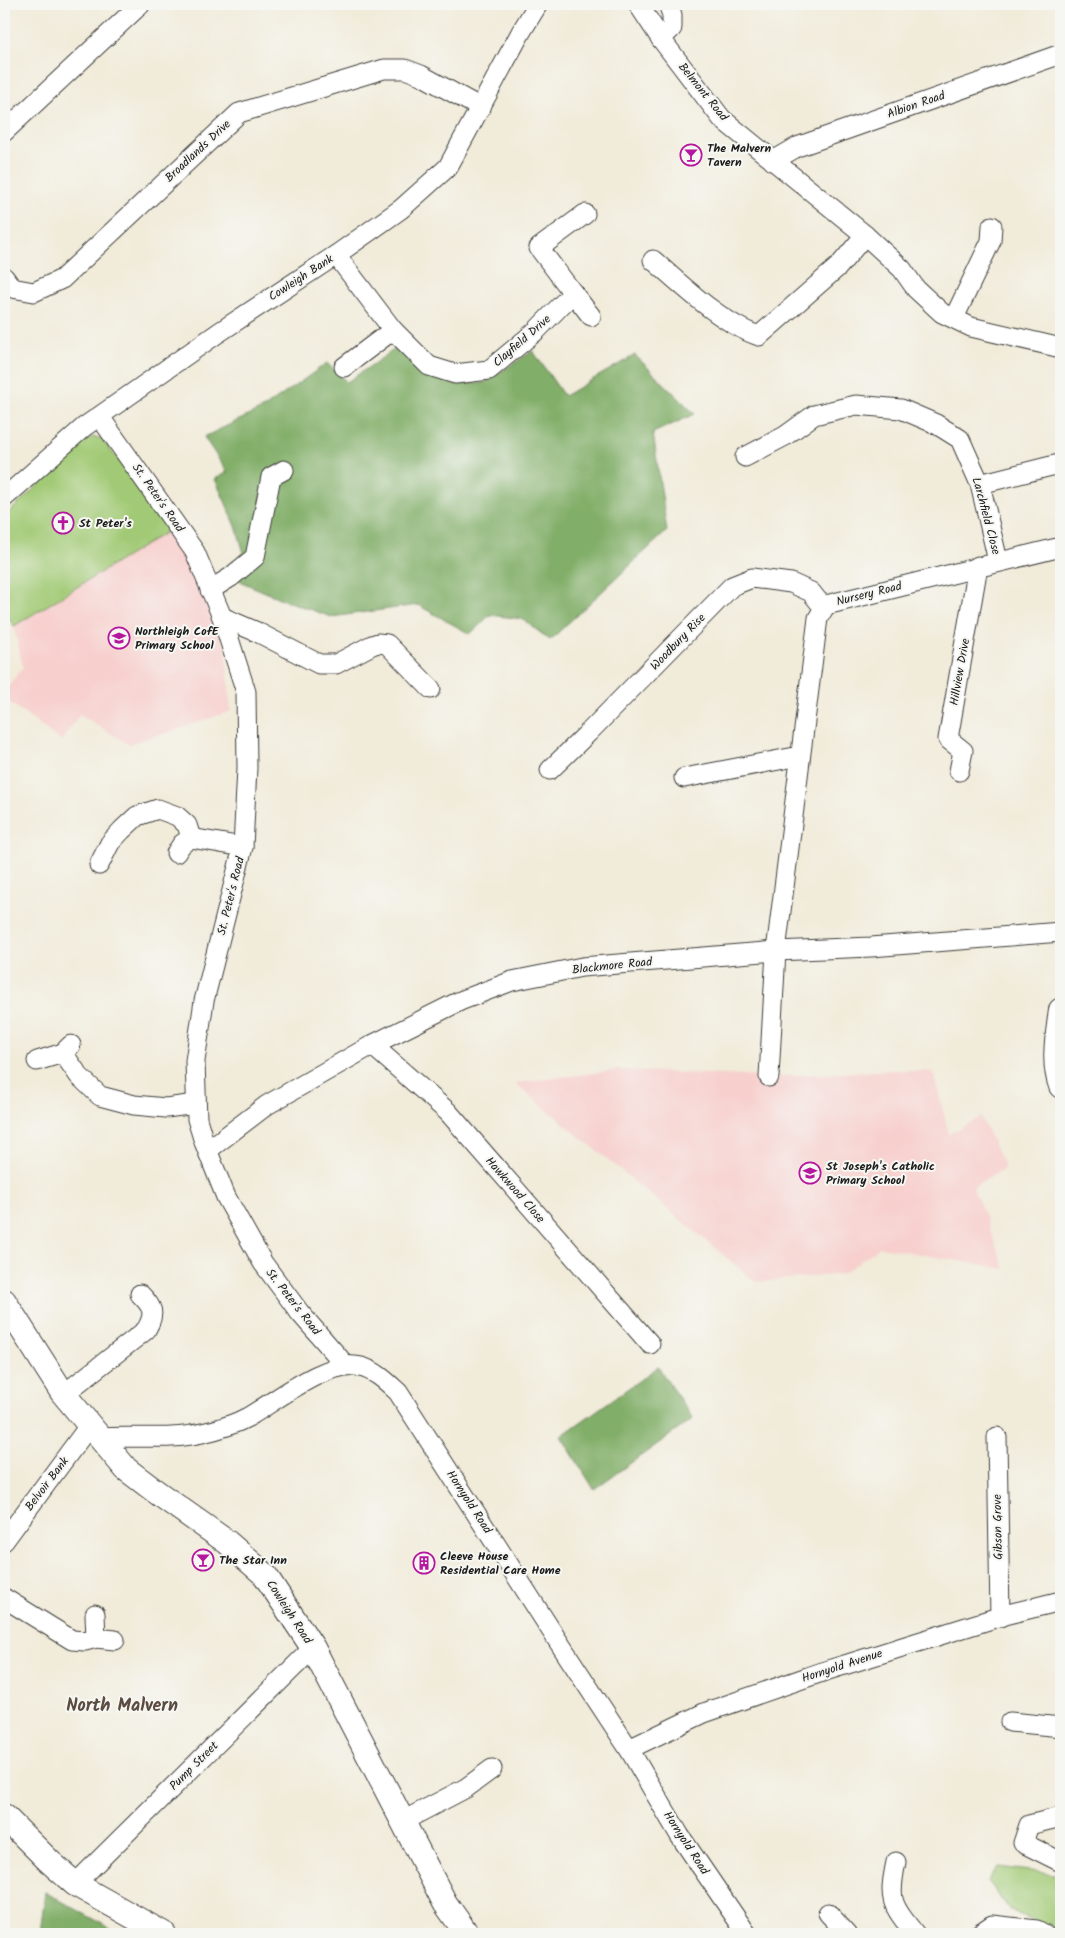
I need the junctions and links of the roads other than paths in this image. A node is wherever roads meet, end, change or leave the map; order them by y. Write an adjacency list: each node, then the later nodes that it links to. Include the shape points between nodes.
1 (141, 4): 8 (street)
2 (538, 4): 7 (street, Cowleigh Bank)
3 (638, 4): 5 (street, Belmont Road)
4 (668, 4): 5 (street, via 672,28)
5 (661, 39): 9 (street, Belmont Road, via 722,119)
6 (1061, 54): 9 (street, Albion Road, via 797,147)
7 (481, 108): 13 (street, Cowleigh Bank, via 448,167 401,209); 15 (street, Broadlands Drive, via 421,75 405,69 384,68 239,113 62,279 34,292 12,288)
8 (4, 132)
9 (773, 161): 12 (street, Belmont Road)
10 (585, 214): 16 (street, via 540,248)
11 (992, 226): 18 (street, via 991,242)
12 (865, 235): 14 (street, via 839,266 759,336 744,331 704,303); 18 (street, Belmont Road, via 902,269 916,289 942,312)
13 (336, 255): 19 (street, Clayfield Drive); 22 (street, Cowleigh Bank)
14 (653, 260)
15 (4, 277)
16 (573, 293): 17 (street); 19 (street, Clayfield Drive, via 536,331 489,370 455,374 429,366)
17 (591, 316)
18 (954, 318): 20 (street, Belmont Road, via 971,327)
19 (393, 330): 21 (street)
20 (1061, 348)
21 (344, 367)
22 (100, 417): 27 (street, Cowleigh Bank, via 84,427); 31 (street, St. Peter's Road, via 195,552)
23 (745, 457): 26 (street, Larchfield Close, via 785,436 814,415 856,405 901,409 960,439)
24 (1059, 464): 26 (street)
25 (284, 470): 31 (street, via 271,478 256,557)
26 (980, 484): 29 (street, Larchfield Close)
27 (4, 498)
28 (1061, 547): 29 (street, Nursery Road)
29 (998, 561): 30 (street, Nursery Road)
30 (978, 566): 32 (street, Nursery Road); 37 (street, Hillview Drive, via 948,739 963,751)
31 (210, 590): 33 (street, St. Peter's Road)
32 (826, 605): 35 (street, Nursery Road, via 818,618); 36 (street, Woodbury Rise, via 811,592 783,581 752,578 732,586)
33 (222, 617): 34 (street, via 319,664 336,664 372,645 387,644); 40 (street, St. Peter's Road, via 246,692)
34 (431, 689)
35 (800, 756): 38 (street); 44 (street, Nursery Road)
36 (550, 770)
37 (959, 771)
38 (684, 778)
39 (191, 838): 40 (street); 41 (street); 42 (street, via 182,820 158,809 137,816 122,830 110,843)
40 (243, 847): 50 (street, St. Peter's Road, via 204,1001 196,1061)
41 (176, 853)
42 (99, 865)
43 (1061, 932): 44 (street, Blackmore Road)
44 (776, 951): 46 (street, Blackmore Road, via 582,967 512,980 460,1001); 48 (street, Nursery Road)
45 (1061, 1010): 49 (main road, via 1056,1054)
46 (372, 1045): 51 (street, Blackmore Road, via 267,1105); 54 (street, Hawkwood Close, via 448,1112)
47 (37, 1061): 50 (street, via 67,1049 79,1076 100,1096 150,1107)
48 (769, 1076)
49 (1058, 1089)
50 (196, 1104): 51 (street, St. Peter's Road, via 197,1118)
51 (208, 1150): 55 (street, St. Peter's Road, via 226,1197 263,1263 300,1313)
52 (140, 1294): 56 (street, via 151,1307 151,1321 146,1330)
53 (4, 1301): 56 (main road, Cowleigh Road)
54 (650, 1344)
55 (347, 1367): 57 (street, Hornyold Road, via 311,1377 246,1418 203,1433 178,1438); 69 (street, Hornyold Road, via 360,1366 376,1373 398,1392)
56 (64, 1394): 57 (main road, Cowleigh Road)
57 (94, 1432): 59 (street, Belvoir Bank); 66 (main road, Cowleigh Road, via 126,1469 227,1542 265,1575)
58 (997, 1437): 63 (street, Gibson Grove)
59 (4, 1541)
60 (4, 1598): 64 (street, via 72,1640)
61 (1061, 1601): 63 (street, Hornyold Avenue)
62 (95, 1614): 64 (street)
63 (1000, 1617): 69 (street, Hornyold Avenue, via 704,1713)
64 (96, 1638): 65 (street)
65 (115, 1640)
66 (312, 1648): 73 (main road, Cowleigh Road); 76 (street, Pump Street)
67 (1010, 1722): 68 (street)
68 (1061, 1727)
69 (629, 1749): 80 (street, Hornyold Road, via 680,1836)
70 (492, 1769): 73 (street, via 466,1788)
71 (4, 1816): 76 (main road)
72 (1061, 1818): 75 (street, via 1029,1825 1023,1843)
73 (403, 1822): 79 (main road, Cowleigh Road, via 445,1903)
74 (896, 1862): 82 (street, via 891,1896)
75 (1061, 1862)
76 (76, 1884): 78 (main road)
77 (828, 1913): 81 (street)
78 (164, 1934)
79 (467, 1934)
80 (747, 1934)
81 (847, 1934)
82 (915, 1934)
83 (979, 1934): 84 (street, via 992,1925 1037,1930)
84 (1044, 1934)

